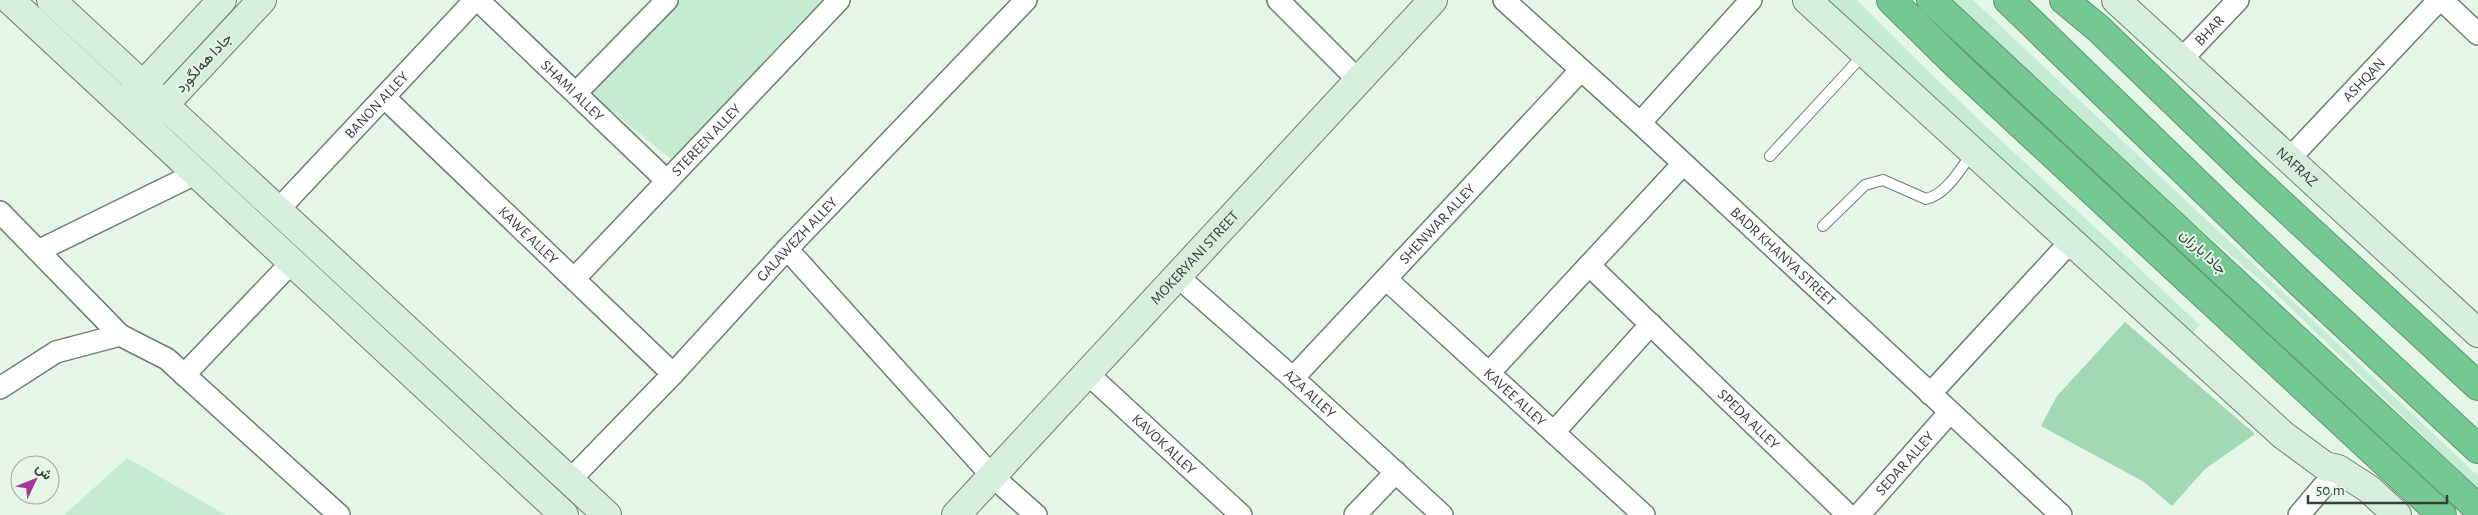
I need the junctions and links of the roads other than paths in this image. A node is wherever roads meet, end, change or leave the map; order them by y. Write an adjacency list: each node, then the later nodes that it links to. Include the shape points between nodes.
1 (10, 0): 29 (main road)
2 (51, 0): 26 (main road)
3 (222, 0): 26 (main road, جادا هەلگورد)
4 (262, 0): 30 (main road, جادا هەلگورد)
5 (476, 0): 27 (street, SHAMI ALLEY); 28 (street, BANON ALLEY)
6 (666, 0): 27 (street)
7 (839, 0): 38 (street, STEREEN ALLEY)
8 (1026, 0): 43 (street, GALAWEZH ALLEY)
9 (1278, 0): 25 (street)
10 (1433, 0): 25 (main road, MOKERYANI STREET)
11 (1504, 0): 24 (street, BADR KHANYA STREET)
12 (1751, 0): 31 (street)
13 (1807, 0): 22 (main road)
14 (1891, 0): 83 (highway)
15 (1931, 0): 68 (highway, جادا بارزان)
16 (2008, 0): 63 (highway, via 2297,280)
17 (2064, 0): 58 (highway, via 2099,29 2250,175)
18 (2116, 0): 23 (main road, NAFRAZ)
19 (2238, 0): 23 (street, BHAR)
20 (2440, 0): 21 (street); 35 (street, ASHQAN)
21 (2478, 34)
22 (1865, 53): 33 (main road); 34 (lane)
23 (2181, 60): 35 (main road, NAFRAZ)
24 (1581, 70): 31 (street, BADR KHANYA STREET); 49 (street, SHENWAR ALLEY)
25 (1358, 80): 47 (main road, MOKERYANI STREET)
26 (143, 85): 29 (main road, جادا هەلگورد); 30 (main road)
27 (577, 92): 38 (street, SHAMI ALLEY)
28 (384, 97): 39 (street, BANON ALLEY); 48 (street, KAWE ALLEY)
29 (124, 105): 32 (main road)
30 (164, 105): 32 (main road, جادا هەلگورد); 39 (main road)
31 (1640, 123): 36 (street, BADR KHANYA STREET)
32 (145, 125): 37 (main road)
33 (1973, 152): 41 (lane, via 1933,197 1926,199 1883,180 1865,185); 42 (main road)
34 (1770, 156)
35 (2289, 159): 51 (main road, NAFRAZ)
36 (1683, 164): 46 (street); 60 (street, BADR KHANYA STREET)
37 (197, 173): 44 (street); 45 (main road)
38 (667, 181): 48 (street, STEREEN ALLEY)
39 (278, 210): 67 (main road)
40 (0, 212): 44 (street)
41 (1823, 226)
42 (2072, 240): 60 (street); 64 (main road, via 2283,436 2325,466)
43 (787, 249): 55 (street, GALAWEZH ALLEY); 66 (street)
44 (38, 251): 52 (street)
45 (292, 262): 56 (street); 71 (main road)
46 (1589, 265): 50 (street, SPEDA ALLEY); 54 (street)
47 (1176, 275): 53 (main road, MOKERYANI STREET); 57 (street, AZA ALLEY)
48 (574, 279): 55 (street, KAWE ALLEY)
49 (1386, 279): 54 (street, KAVEE ALLEY); 57 (street, SHENWAR ALLEY)
50 (1651, 324): 62 (street); 79 (street, SPEDA ALLEY)
51 (2478, 333)
52 (120, 336): 56 (street, via 167,359); 59 (street, via 56,352)
53 (1087, 373): 66 (main road, MOKERYANI STREET); 75 (street, KAVOK ALLEY)
54 (1488, 373): 62 (street, KAVEE ALLEY)
55 (673, 374): 67 (street, GALAWEZH ALLEY)
56 (184, 375): 70 (street)
57 (1293, 378): 65 (street, AZA ALLEY)
58 (2478, 386)
59 (0, 388)
60 (1930, 394): 61 (street, BADR KHANYA STREET)
61 (1950, 412): 69 (street, BADR KHANYA STREET); 80 (street, SEDAR ALLEY)
62 (1554, 432): 78 (street, KAVEE ALLEY)
63 (2478, 449)
64 (2338, 469): 81 (street); 82 (main road, via 2369,489)
65 (1396, 472): 76 (street); 77 (street, AZA ALLEY)
66 (992, 476): 73 (main road, MOKERYANI STREET); 74 (street)
67 (570, 480): 72 (main road)
68 (2474, 504)
69 (2052, 512)
70 (338, 515)
71 (564, 515)
72 (607, 515)
73 (956, 515)
74 (1036, 515)
75 (1241, 515)
76 (1355, 515)
77 (1442, 515)
78 (1644, 515)
79 (1848, 515)
80 (1859, 515)
81 (2300, 515)
82 (2397, 515)
83 (2442, 515)

